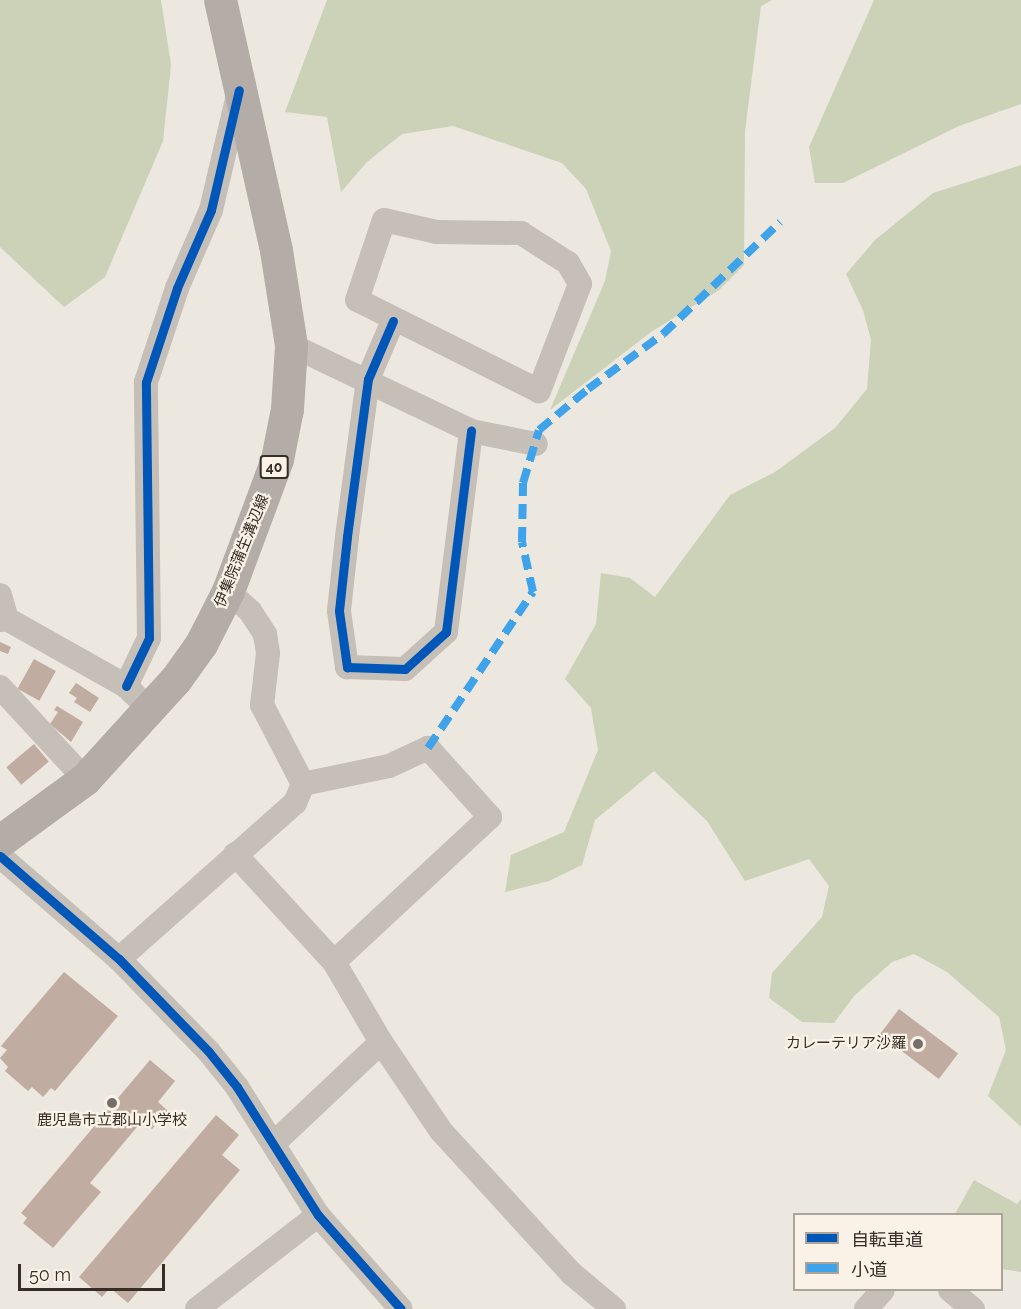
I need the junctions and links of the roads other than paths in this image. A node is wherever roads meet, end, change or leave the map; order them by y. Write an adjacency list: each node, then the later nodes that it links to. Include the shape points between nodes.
1 (220, 0): 2 (main road, 伊集院蒲生溝辺線 / 40, via 236,60)
2 (239, 90): 4 (main road, 伊集院蒲生溝辺線 / 40, via 276,250); 11 (street, via 211,210 177,288 146,382 149,638)
3 (393, 321): 3 (street, via 539,391 580,284 568,263 521,232 437,232 384,220 357,300); 5 (street)
4 (291, 345): 5 (street); 8 (main road, 伊集院蒲生溝辺線 / 40, via 287,409 277,459)
5 (368, 379): 6 (street); 6 (street, via 339,611 347,667 405,669 446,632)
6 (471, 431): 7 (street)
7 (536, 444)
8 (228, 591): 13 (main road, 伊集院蒲生溝辺線 / 40, via 201,644); 15 (street, via 250,611 265,634 268,653 262,705)
9 (0, 595): 10 (street)
10 (3, 620): 11 (street)
11 (126, 686): 13 (street)
12 (0, 687): 14 (street)
13 (151, 710): 14 (main road, 伊集院蒲生溝辺線 / 40)
14 (85, 779): 16 (main road, 伊集院蒲生溝辺線 / 40)
15 (303, 784): 17 (street, via 295,802); 20 (street, via 389,766 429,748 490,817)
16 (0, 841)
17 (235, 854): 19 (street); 20 (street)
18 (0, 856): 19 (street)
19 (119, 959): 22 (street, via 209,1052)
20 (334, 962): 21 (street)
21 (381, 1042): 22 (street); 28 (street, via 441,1131 572,1273)
22 (274, 1143): 23 (street)
23 (318, 1215): 26 (street); 27 (street)
24 (882, 1291): 29 (street)
25 (951, 1291): 30 (street)
26 (197, 1309)
27 (401, 1309)
28 (614, 1309)
29 (866, 1309)
30 (973, 1309)

